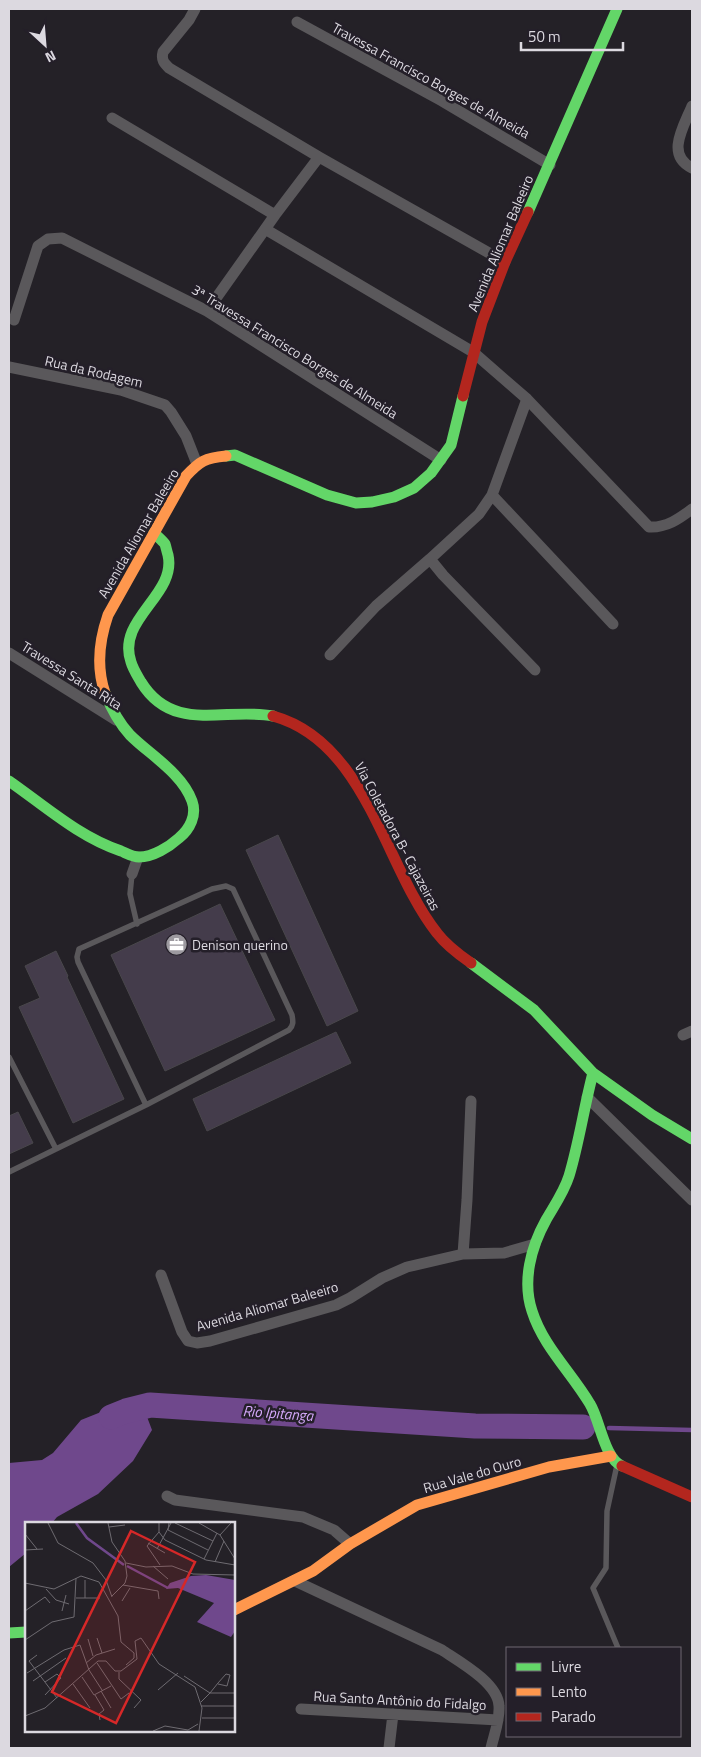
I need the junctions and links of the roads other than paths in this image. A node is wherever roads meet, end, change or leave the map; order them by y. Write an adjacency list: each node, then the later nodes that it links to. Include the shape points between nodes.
1 (195, 9): 6 (street, via 163,52 165,64)
2 (616, 9): 7 (main road, Avenida Aliomar Baleeiro)
3 (297, 22): 7 (street, Travessa Francisco Borges de Almeida, via 442,101)
4 (692, 106): 8 (street, via 677,150 680,158)
5 (112, 118): 9 (street)
6 (318, 157): 9 (street); 11 (street)
7 (550, 165): 11 (main road, Avenida Aliomar Baleeiro)
8 (692, 168)
9 (275, 215): 10 (street)
10 (265, 229): 12 (street); 14 (street)
11 (505, 262): 14 (main road, Avenida Aliomar Baleeiro)
12 (207, 311): 13 (street, 3ª Travessa Francisco Borges de Almeida, via 62,238 56,238 38,246); 17 (street, 3ª Travessa Francisco Borges de Almeida)
13 (14, 320)
14 (473, 352): 16 (street); 17 (main road, Avenida Aliomar Baleeiro, via 451,445)
15 (9, 367): 18 (street, Rua da Rodagem, via 121,390 165,405 186,436)
16 (527, 399): 19 (street); 20 (street, via 649,527 659,528 674,522)
17 (441, 460): 18 (main road, Avenida Aliomar Baleeiro, via 414,488 394,498 372,502 327,496 235,455 207,458)
18 (197, 464): 21 (main road, Avenida Aliomar Baleeiro, via 186,476)
19 (492, 495): 24 (street, via 478,514); 25 (street)
20 (692, 509)
21 (164, 518): 22 (main road, Avenida Aliomar Baleeiro); 23 (main road, Via Coletadora B- Cajazeiras)
22 (151, 538): 23 (main road); 29 (main road, Avenida Aliomar Baleeiro, via 108,615 100,639 98,654 102,688)
23 (166, 548): 35 (main road, Via Coletadora B- Cajazeiras, via 169,570 164,584 140,616 129,649 132,665 150,697 173,710 189,714 282,719 314,736 344,766 436,935 534,1010)
24 (430, 560): 27 (street, via 376,606); 28 (street)
25 (613, 624)
26 (9, 653): 29 (street, Travessa Santa Rita)
27 (330, 654)
28 (535, 670)
29 (120, 722): 31 (main road, Avenida Aliomar Baleeiro, via 174,775 192,802 192,822 185,832 164,848)
30 (9, 780): 31 (main road, via 91,839)
31 (138, 857): 32 (street)
32 (132, 874): 33 (lane, via 130,894)
33 (137, 924): 38 (lane, via 83,946 76,957); 38 (lane, via 212,889 226,886 232,889 294,1022 289,1030)
34 (9, 1057): 40 (lane)
35 (593, 1073): 36 (main road); 39 (main road, Via Coletadora B- Cajazeiras)
36 (587, 1096): 42 (street); 43 (main road, via 568,1180)
37 (471, 1101): 44 (street)
38 (146, 1105): 40 (lane)
39 (692, 1139)
40 (56, 1149): 41 (lane)
41 (9, 1172)
42 (692, 1200)
43 (535, 1244): 44 (street, Avenida Aliomar Baleeiro, via 504,1253); 46 (main road, via 529,1268 528,1292 532,1314 543,1339 597,1413 601,1434)
44 (463, 1254): 45 (street, Avenida Aliomar Baleeiro, via 393,1272 336,1305 196,1343 188,1341 182,1332)
45 (161, 1275)
46 (614, 1460): 48 (main road); 49 (main road, Rua Vale do Ouro, via 549,1468 431,1500); 54 (lane, via 607,1511 606,1568 594,1588)
47 (168, 1496): 49 (street, via 176,1500 303,1517 334,1530)
48 (692, 1497)
49 (350, 1544): 50 (main road, Rua Vale do Ouro)
50 (295, 1581): 51 (main road, Rua Vale do Ouro); 57 (street, via 442,1650 464,1664 496,1693)
51 (235, 1610)
52 (25, 1632): 53 (main road)
53 (9, 1633)
54 (618, 1647)
55 (301, 1709): 56 (street, Rua Santo Antônio do Fidalgo)
56 (393, 1714): 57 (street, Rua Santo Antônio do Fidalgo); 58 (street)
57 (498, 1720): 59 (street)
58 (389, 1748)
59 (491, 1748)

